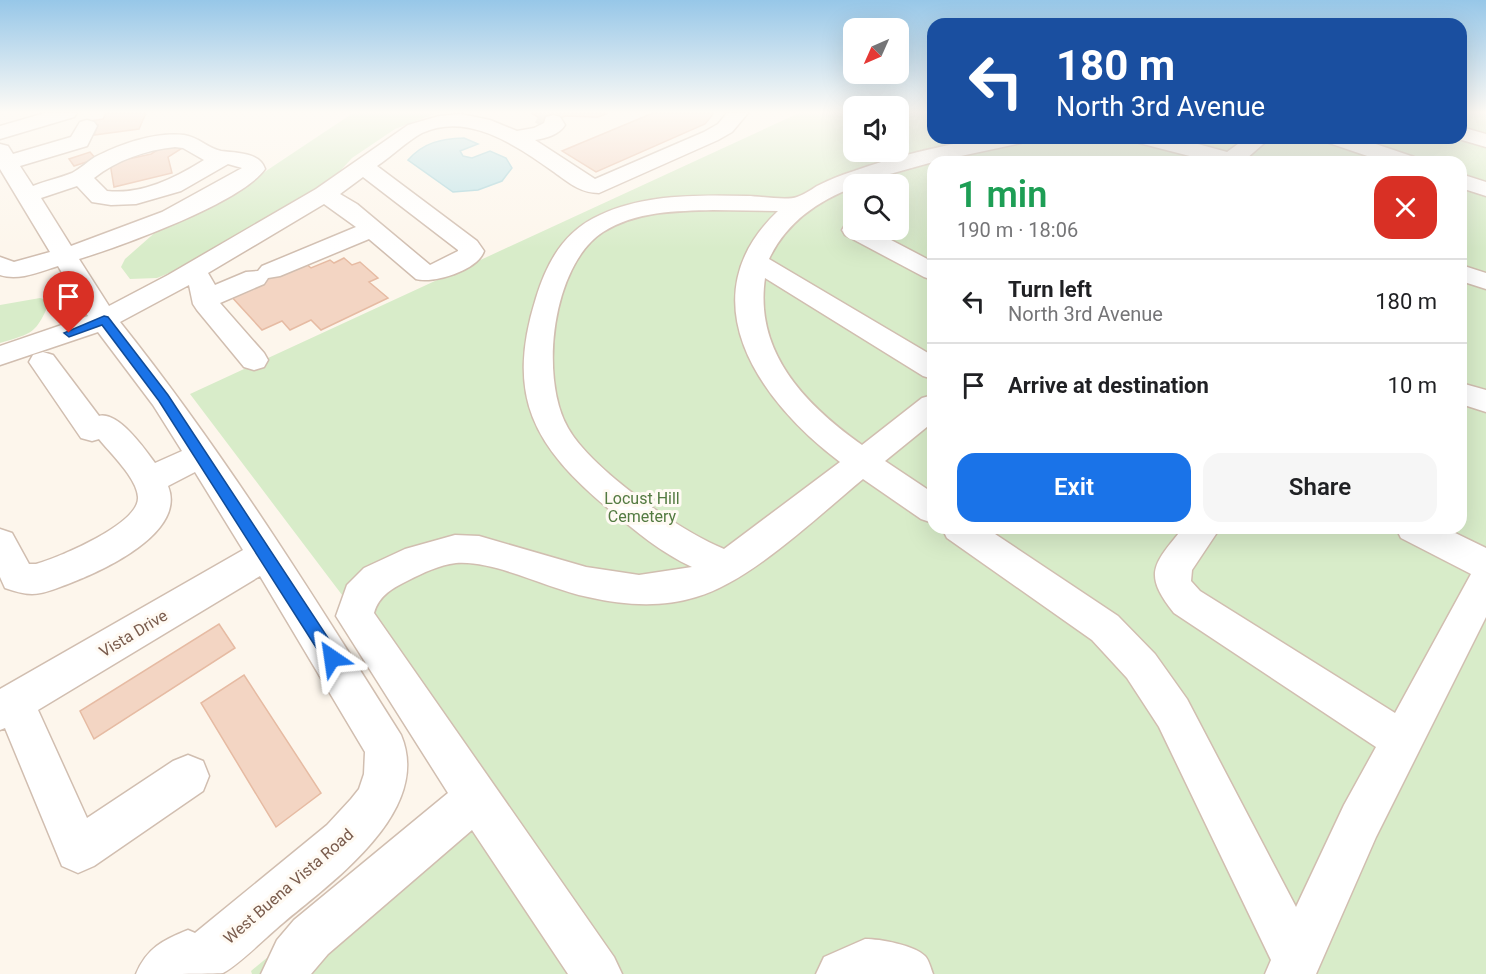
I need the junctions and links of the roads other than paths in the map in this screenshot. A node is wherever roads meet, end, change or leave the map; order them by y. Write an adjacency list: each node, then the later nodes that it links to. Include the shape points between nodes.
1 (21, 158): 11 (street)
2 (32, 158): 11 (street)
3 (110, 158): 12 (street)
4 (226, 158): 12 (street, via 181,183 122,198 100,197)
5 (228, 158): 20 (street, via 246,162 254,169 199,204)
6 (374, 158): 10 (street)
7 (546, 158): 8 (street, via 590,186 599,186)
8 (661, 158)
9 (927, 162): 16 (street, via 846,181)
10 (363, 166): 15 (street); 18 (street, via 471,251 464,260 437,273 425,274)
11 (9, 170): 12 (street); 20 (street, West Buena Vista Road)
12 (81, 177)
13 (1467, 183): 14 (street)
14 (1486, 189)
15 (324, 194): 17 (street); 18 (street)
16 (829, 216): 21 (street); 22 (street, via 776,227); 46 (street, via 662,206 625,213 577,240 566,253 554,281 541,327 540,394 550,424 564,448 664,534)
17 (287, 217): 19 (street); 24 (street)
18 (372, 229): 19 (street)
19 (323, 249): 27 (street)
20 (65, 256): 23 (street, via 26,268 10,270); 28 (street, West Buena Vista Road)
21 (926, 260)
22 (755, 261): 32 (street); 37 (street, via 749,309 752,332 764,360 789,399)
23 (0, 265)
24 (193, 272): 27 (street); 28 (street)
25 (1467, 275): 26 (street)
26 (1486, 281)
27 (205, 299): 30 (street)
28 (104, 320): 29 (street); 36 (street, West Buena Vista Road, via 164,398)
29 (0, 356)
30 (254, 360)
31 (43, 362): 38 (street, via 92,430 104,426 108,429)
32 (927, 365)
33 (1467, 395): 34 (street)
34 (1486, 401)
35 (927, 411): 37 (street)
36 (201, 455): 38 (street); 44 (street, West Buena Vista Road)
37 (864, 462): 39 (street); 46 (street)
38 (148, 481): 43 (street, via 155,497 154,509 145,523 95,555 33,580 18,577)
39 (927, 506)
40 (968, 534): 52 (street, via 1105,628 1142,666 1173,713)
41 (1198, 534): 49 (street, via 1174,566 1173,585 1187,602)
42 (1425, 534): 45 (street)
43 (0, 543)
44 (265, 555): 48 (street, Vista Drive); 53 (street, West Buena Vista Road, via 382,739 386,749 385,774 377,801 343,841)
45 (1486, 565)
46 (726, 566): 51 (street, via 694,583 639,590 586,582 478,550 455,549 418,559 377,579 360,596 355,616)
47 (1486, 581): 49 (street)
48 (8, 707): 50 (street, via 78,850)
49 (1402, 740): 52 (street)
50 (188, 776)
51 (476, 798): 54 (street, via 312,937 294,957); 55 (street)
52 (1293, 967)
53 (183, 971)
54 (286, 974)
55 (597, 974)
56 (841, 974): 57 (street, via 869,962)
57 (908, 974)

